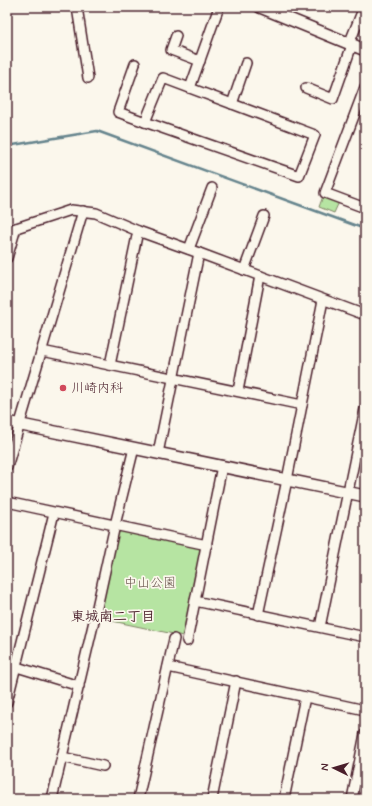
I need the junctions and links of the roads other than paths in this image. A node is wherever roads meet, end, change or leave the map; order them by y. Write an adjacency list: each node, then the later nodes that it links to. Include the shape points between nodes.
1 (77, 7): 11 (street)
2 (219, 7): 8 (street)
3 (260, 7): 6 (street)
4 (364, 7): 6 (street)
5 (176, 36): 8 (street, via 171,50)
6 (351, 44): 7 (street); 14 (street, via 333,99)
7 (365, 50)
8 (200, 61): 13 (street)
9 (246, 63): 15 (street)
10 (135, 64): 16 (street, via 118,112)
11 (88, 78)
12 (365, 87): 18 (street, via 325,193)
13 (190, 88): 15 (street); 16 (street, via 163,78)
14 (306, 88)
15 (232, 104): 16 (street, via 315,135 299,176)
16 (145, 122)
17 (212, 188): 23 (street)
18 (365, 208)
19 (84, 212): 21 (street, via 71,210); 22 (street, via 96,213); 30 (street)
20 (264, 216): 26 (street)
21 (12, 229): 25 (street)
22 (138, 231): 23 (street); 31 (street)
23 (189, 249): 24 (street)
24 (199, 253): 26 (street); 32 (street)
25 (7, 258)
26 (244, 270): 27 (street)
27 (260, 276): 28 (street); 33 (street)
28 (323, 300): 29 (street); 34 (street)
29 (365, 316)
30 (42, 350): 31 (street); 37 (street)
31 (110, 365): 32 (street)
32 (173, 378): 33 (street); 39 (street)
33 (238, 391): 34 (street)
34 (302, 405): 42 (street)
35 (365, 409): 43 (street)
36 (7, 422): 37 (street)
37 (19, 424): 38 (street); 41 (street)
38 (134, 448): 39 (street); 47 (street)
39 (158, 453): 40 (street)
40 (222, 466): 42 (street); 48 (street)
41 (7, 467)
42 (287, 480): 43 (street); 50 (street)
43 (348, 492): 44 (street); 51 (street)
44 (365, 496)
45 (7, 502): 46 (street)
46 (54, 513): 47 (street); 55 (street)
47 (115, 525): 48 (street); 58 (street)
48 (207, 545): 49 (street)
49 (195, 601): 50 (street); 54 (street)
50 (258, 614): 51 (street)
51 (320, 627): 52 (street)
52 (365, 637)
53 (174, 639): 56 (street)
54 (187, 641)
55 (12, 666): 58 (street); 60 (street)
56 (168, 667): 57 (street); 66 (street)
57 (236, 681): 59 (street); 67 (street)
58 (79, 686): 63 (street)
59 (305, 697): 61 (street); 68 (street)
60 (7, 702)
61 (365, 710)
62 (365, 734): 69 (street)
63 (62, 756): 64 (street); 65 (street)
64 (103, 766)
65 (52, 799)
66 (138, 799)
67 (212, 799)
68 (284, 799)
69 (352, 799)

